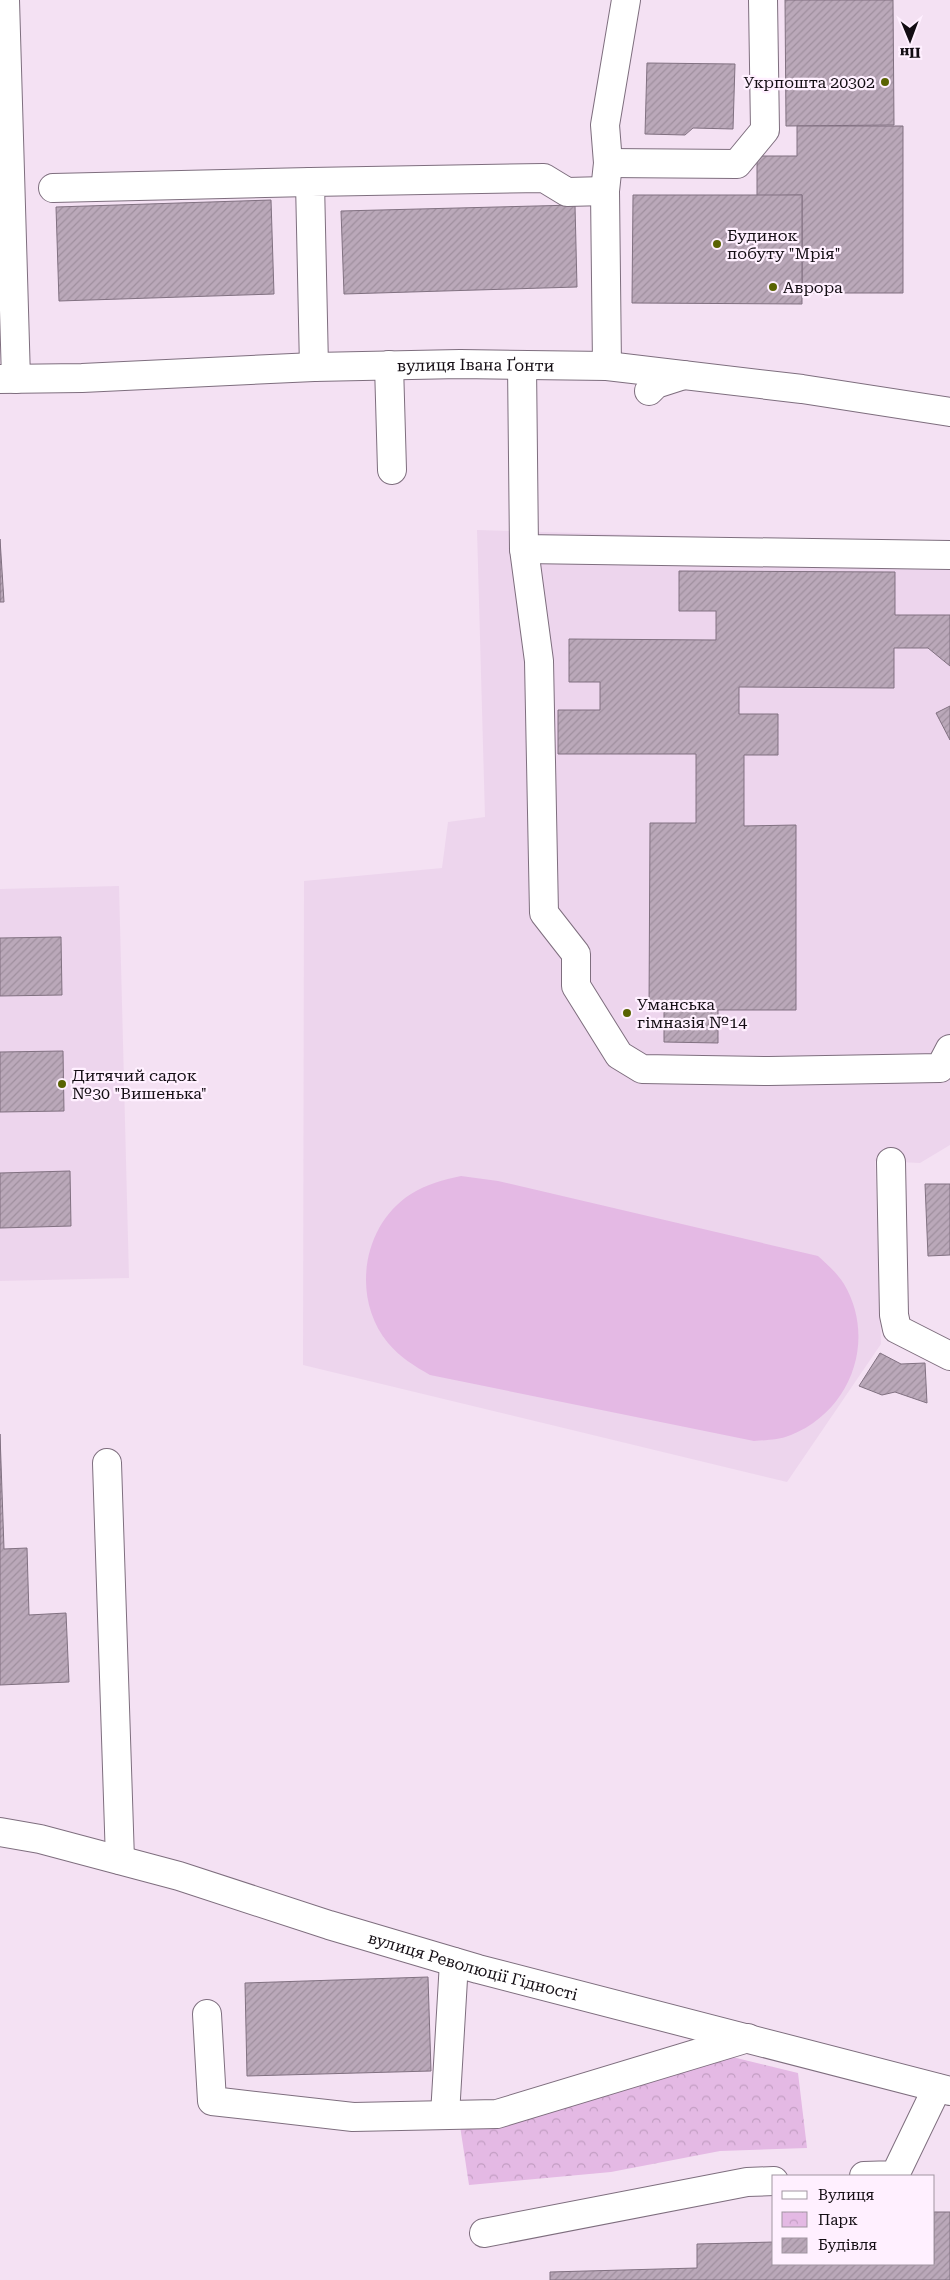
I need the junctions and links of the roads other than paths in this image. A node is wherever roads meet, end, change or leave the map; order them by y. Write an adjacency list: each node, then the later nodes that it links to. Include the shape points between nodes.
1 (5, 0): 13 (street)
2 (626, 0): 4 (street, via 605,125)
3 (763, 0): 4 (street, via 765,130 738,164)
4 (608, 163): 7 (street)
5 (310, 182): 6 (street); 7 (street, via 544,178 567,192); 10 (street)
6 (53, 188)
7 (605, 191): 11 (street)
8 (389, 365): 9 (street, вулиця Івана Ґонти); 10 (street, вулиця Івана Ґонти); 16 (street)
9 (522, 365): 11 (street, вулиця Івана Ґонти); 17 (street)
10 (314, 366): 13 (street, вулиця Івана Ґонти)
11 (607, 366): 12 (street, вулиця Івана Ґонти)
12 (684, 375): 14 (street, via 656,384); 15 (street, вулиця Івана Ґонти)
13 (8, 379)
14 (649, 391)
15 (950, 412)
16 (392, 470)
17 (524, 549): 18 (street); 19 (street, via 539,661 544,913 576,954 576,986 619,1056 642,1069 940,1068)
18 (950, 555)
19 (950, 1049)
20 (891, 1162): 21 (street, via 897,1329)
21 (950, 1356)
22 (107, 1462): 24 (street)
23 (0, 1832): 24 (street, вулиця Революції Гідності)
24 (120, 1860): 25 (street, вулиця Революції Гідності)
25 (454, 1962): 27 (street, вулиця Революції Гідності); 29 (street)
26 (207, 2014): 29 (street, via 212,2101 353,2117)
27 (748, 2038): 28 (street, вулиця Революції Гідності); 29 (street, via 497,2114)
28 (943, 2089): 30 (street)
29 (445, 2115)
30 (895, 2175)
31 (772, 2181): 32 (street, via 747,2182)
32 (484, 2233)

